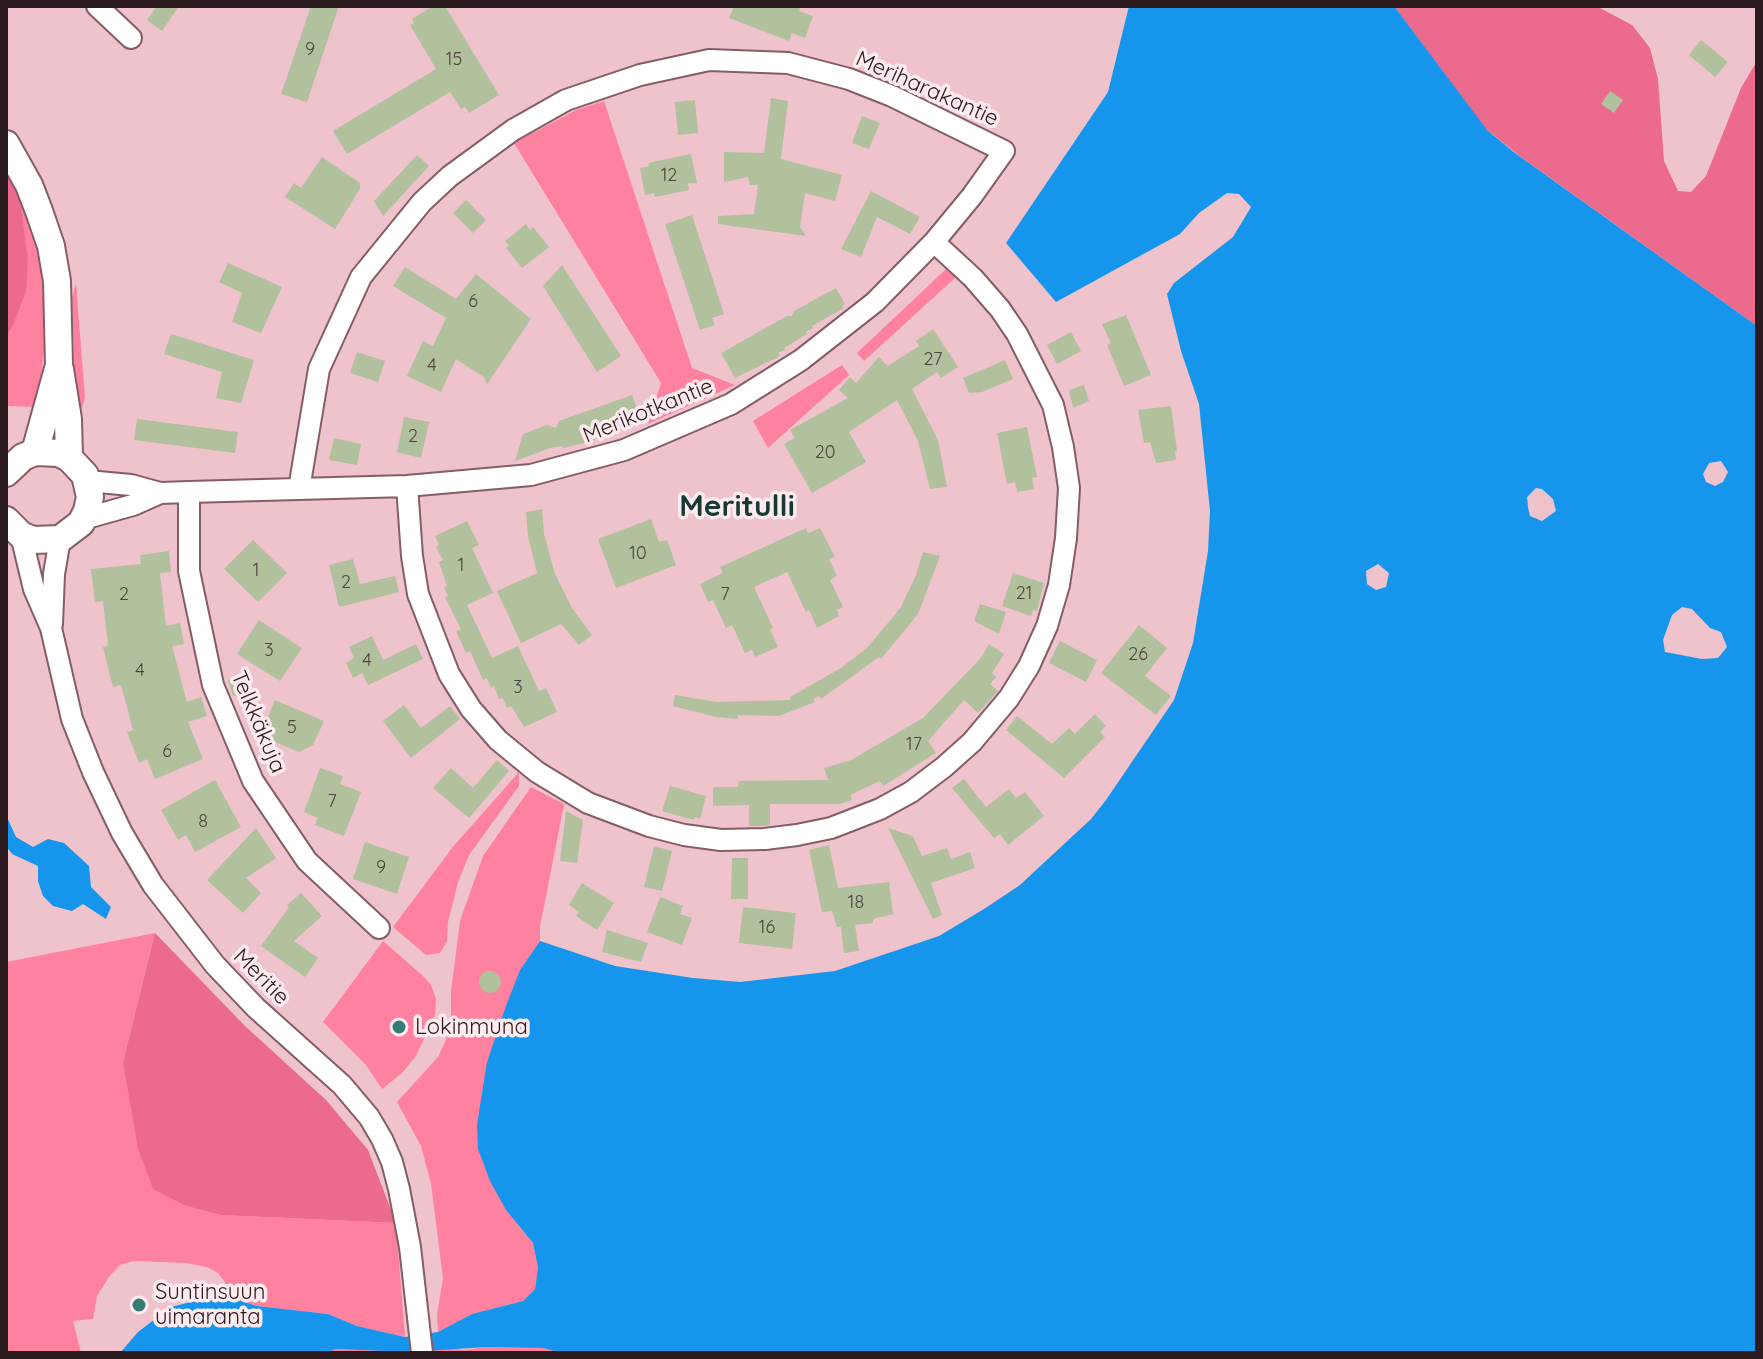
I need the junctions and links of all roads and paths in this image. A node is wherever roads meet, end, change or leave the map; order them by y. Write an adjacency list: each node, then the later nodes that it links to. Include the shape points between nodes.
1 (97, 6): 2 (street)
2 (131, 38)
3 (6, 144): 6 (street, via 29,185 51,246)
4 (1004, 151): 5 (street, Merikotkantie); 12 (street, Meriharakantie, via 892,96 788,63 709,60 640,75 566,100 450,176 361,277 319,369)
5 (934, 242): 11 (street, Merikotkantie, via 875,302 801,360 731,404 578,464 531,475); 11 (street, via 1000,309 1053,405 1069,488 1066,538 1047,626 1009,698 944,767 880,809 831,828 721,840 684,835 588,803 537,772 498,740 449,674 418,594)
6 (59, 365): 7 (street); 8 (street)
7 (35, 452): 8 (street); 9 (street)
8 (69, 458): 10 (street)
9 (8, 469)
10 (87, 481): 14 (street, Merikotkantie); 15 (street, via 90,497)
11 (407, 486): 12 (street, Merikotkantie)
12 (299, 489): 13 (street, Merikotkantie)
13 (189, 492): 14 (street, Merikotkantie); 19 (street, Telkkäkuja, via 189,571 213,685 253,781 307,861)
14 (160, 493): 15 (street, Merikotkantie)
15 (83, 519): 17 (street)
16 (14, 528): 17 (street, via 33,540); 18 (street, Meritie)
17 (60, 539): 18 (street, Meritie)
18 (51, 628): 20 (street, Meritie, via 72,719 93,772 153,885 215,965 342,1085 382,1139 410,1247)
19 (379, 928)
20 (422, 1353)

